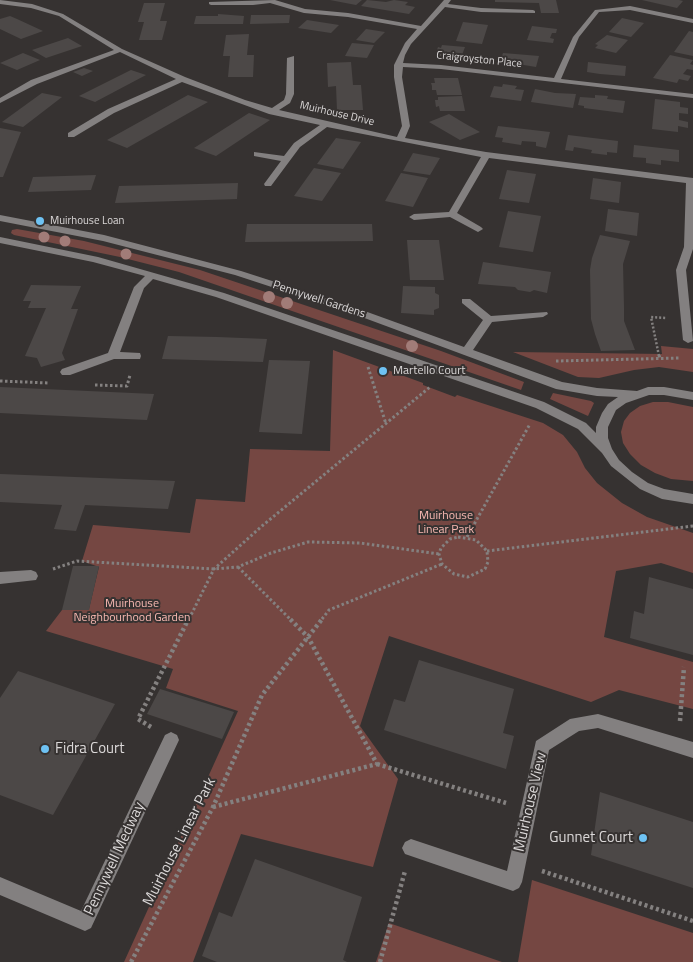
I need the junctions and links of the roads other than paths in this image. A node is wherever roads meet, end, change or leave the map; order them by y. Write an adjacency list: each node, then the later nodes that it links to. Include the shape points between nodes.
1 (268, 0): 3 (street); 7 (street, via 304,11)
2 (0, 2): 8 (street, Muirhouse Drive, via 32,6 61,15)
3 (211, 3)
4 (446, 3): 5 (street, via 481,10); 7 (street)
5 (533, 12)
6 (693, 21): 12 (street, via 630,8 597,11 576,37)
7 (423, 28): 10 (street, via 408,43)
8 (120, 50): 11 (street, Muirhouse Drive); 14 (street, via 34,82)
9 (290, 58): 15 (street, via 290,94 287,101)
10 (398, 64): 12 (street, Craigroyston Place); 18 (street, via 406,126)
11 (182, 79): 15 (street, Muirhouse Drive); 17 (street, via 111,111)
12 (557, 79): 13 (street, Craigroyston Place)
13 (693, 96)
14 (1, 99)
15 (272, 112): 16 (street, Muirhouse Drive)
16 (324, 124): 18 (street, Muirhouse Drive); 21 (street)
17 (71, 135)
18 (400, 140): 20 (street, Muirhouse Drive)
19 (257, 154): 21 (street)
20 (486, 155): 22 (street, Muirhouse Drive); 24 (street)
21 (285, 159): 23 (street)
22 (692, 181): 33 (street, Muirhouse Drive, via 689,247 681,270)
23 (268, 184)
24 (452, 214): 25 (street); 27 (street)
25 (414, 217)
26 (0, 218): 34 (street, Pennywell Gardens, via 104,238 238,273)
27 (478, 229)
28 (0, 240): 29 (street, via 95,259)
29 (152, 275): 35 (street, via 139,287); 40 (street, via 361,343 565,416 582,426)
30 (466, 301): 32 (street)
31 (543, 314): 32 (street)
32 (489, 318): 34 (street)
33 (688, 340)
34 (467, 351): 38 (street, Pennywell Gardens, via 560,386)
35 (112, 355): 36 (street); 37 (street)
36 (136, 356)
37 (66, 372)
38 (634, 394): 39 (street, Pennywell Gardens, via 664,391); 40 (street, Pennywell Gardens, via 612,407 606,416 602,438)
39 (693, 396)
40 (606, 450): 41 (street, via 621,469 644,486 662,494)
41 (693, 499)
42 (31, 576): 43 (street)
43 (0, 578)
44 (171, 740): 47 (street, Pennywell Medway, via 85,922)
45 (686, 747): 46 (street, Muirhouse View, via 598,720 576,724 542,746 513,882)
46 (411, 848)
47 (0, 886)

